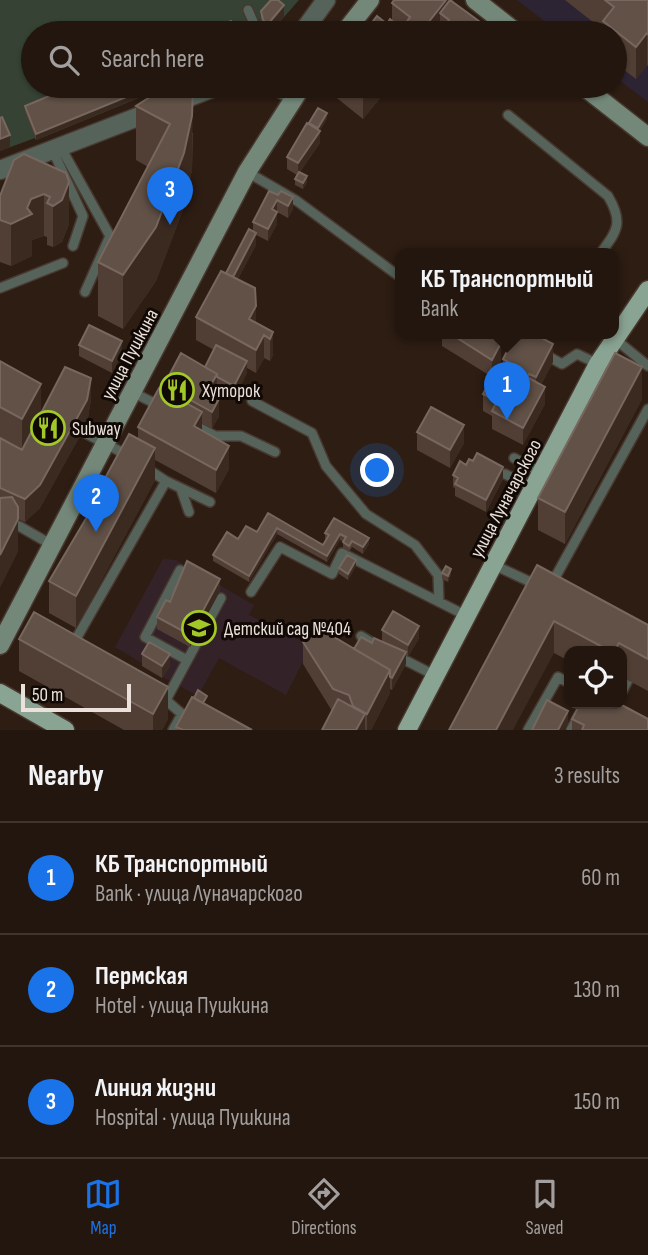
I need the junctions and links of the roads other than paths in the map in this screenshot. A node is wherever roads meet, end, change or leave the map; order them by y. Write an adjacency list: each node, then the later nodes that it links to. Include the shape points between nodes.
1 (326, 0): 6 (street)
2 (370, 0): 7 (main road)
3 (475, 0): 8 (main road)
4 (248, 10): 5 (lane)
5 (253, 21)
6 (311, 21)
7 (353, 21)
8 (502, 21)
9 (186, 98): 14 (street)
10 (293, 98): 16 (main road, улица Пушкина)
11 (598, 98): 13 (main road)
12 (508, 115): 18 (lane, via 608,196 618,213 616,232)
13 (648, 137)
14 (56, 147): 15 (street); 17 (lane, via 83,216); 23 (lane, via 110,236)
15 (0, 170)
16 (247, 172): 20 (lane, via 297,201); 30 (main road, улица Пушкина)
17 (73, 246)
18 (604, 248)
19 (63, 263): 21 (lane)
20 (395, 273)
21 (0, 288)
22 (648, 290): 24 (main road, улица Луначарского)
23 (85, 292)
24 (619, 326)
25 (619, 333): 29 (lane)
26 (611, 339): 28 (main road, улица Луначарского)
27 (529, 346): 28 (lane, via 562,364 577,354)
28 (598, 364): 41 (main road, улица Луначарского)
29 (648, 366)
30 (132, 392): 32 (lane); 36 (main road, улица Пушкина)
31 (252, 401): 51 (lane, via 312,433 326,466 366,514 415,545 438,575)
32 (168, 410)
33 (648, 410): 47 (lane, via 551,592)
34 (180, 416): 37 (lane, via 215,436 241,436)
35 (83, 432): 36 (lane)
36 (105, 444): 40 (lane); 46 (main road, улица Пушкина)
37 (275, 452)
38 (514, 458): 41 (lane)
39 (505, 474): 41 (lane)
40 (166, 481): 42 (lane); 56 (lane)
41 (538, 481): 47 (main road, улица Луначарского)
42 (181, 489): 43 (lane); 44 (lane)
43 (210, 502)
44 (189, 512)
45 (0, 525): 46 (lane, via 19,526)
46 (52, 545): 55 (main road, улица Пушкина, via 20,618)
47 (494, 565): 52 (main road, улица Луначарского)
48 (180, 570): 58 (lane, via 145,637)
49 (251, 592): 51 (lane, via 280,547 332,574 342,553)
50 (221, 598): 58 (lane)
51 (439, 601): 52 (lane)
52 (467, 616): 59 (main road, улица Луначарского)
53 (360, 636): 59 (lane)
54 (62, 641): 56 (lane)
55 (0, 645)
56 (71, 646): 57 (lane)
57 (83, 653)
58 (187, 660): 63 (lane)
59 (436, 676): 67 (main road, улица Луначарского)
60 (564, 680): 68 (lane, via 558,677)
61 (155, 692): 63 (lane)
62 (0, 693): 65 (main road)
63 (167, 698): 66 (lane, via 182,714)
64 (582, 709): 69 (lane)
65 (65, 730)
66 (173, 730)
67 (407, 730)
68 (528, 730)
69 (570, 730)

